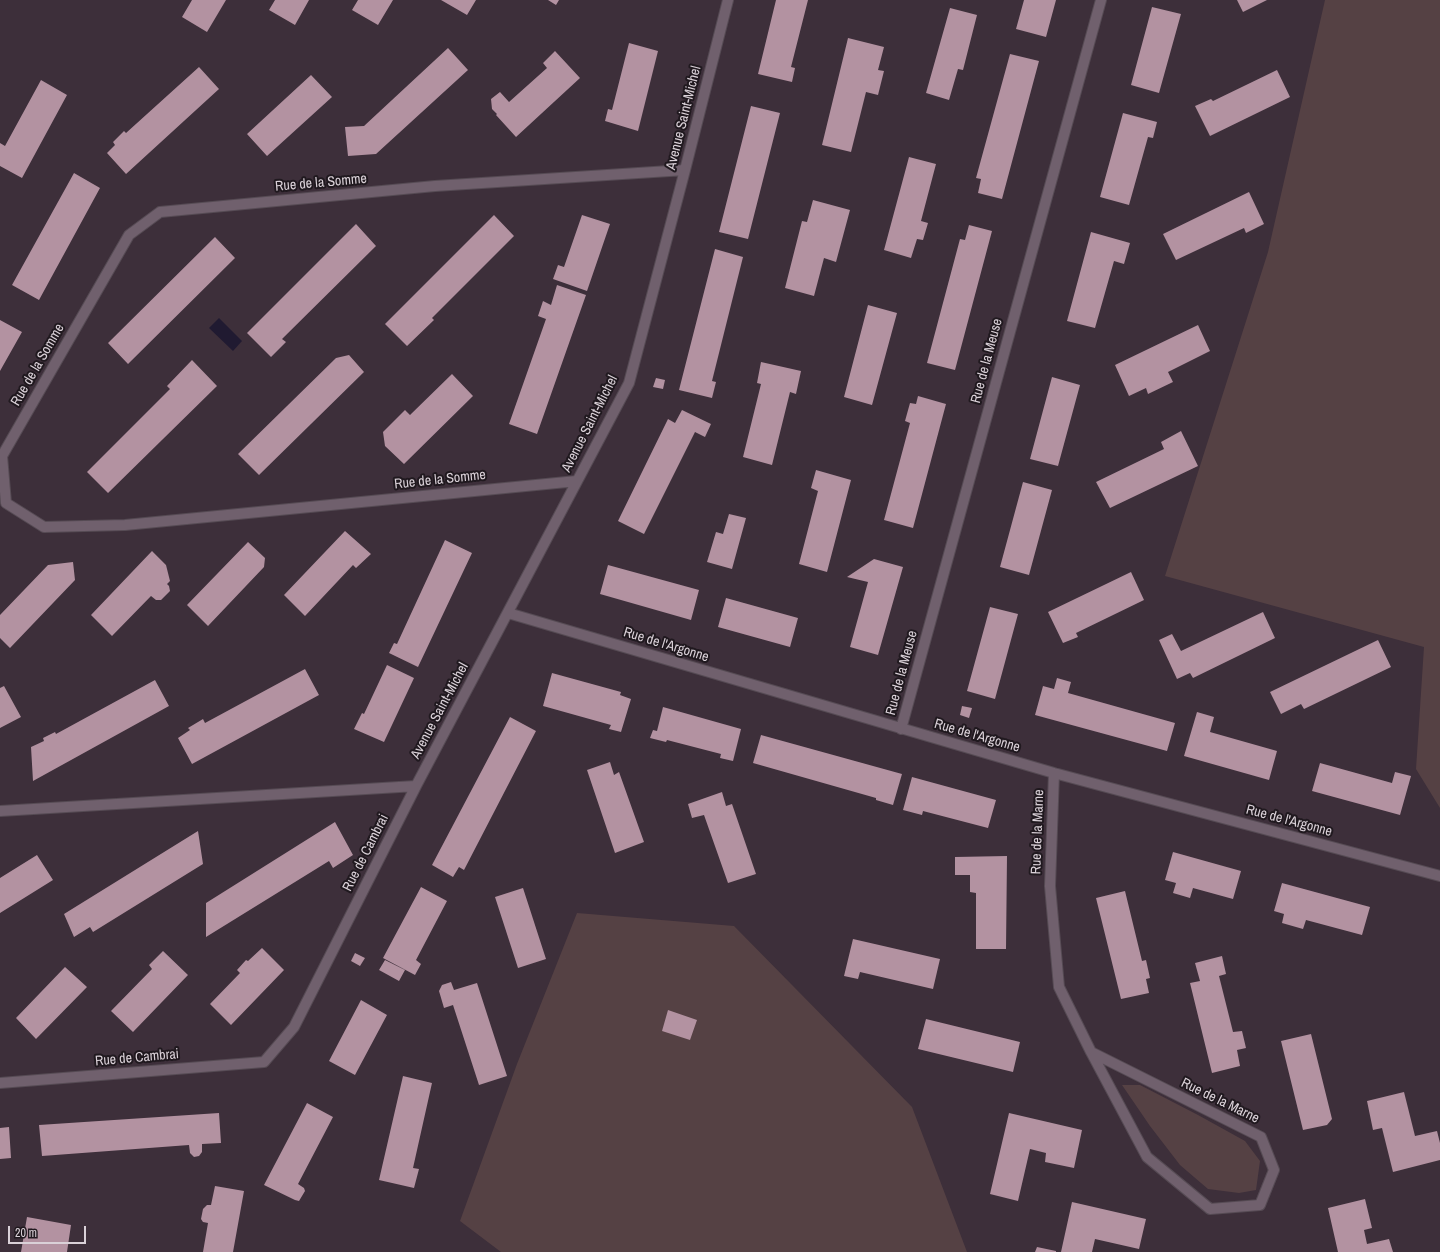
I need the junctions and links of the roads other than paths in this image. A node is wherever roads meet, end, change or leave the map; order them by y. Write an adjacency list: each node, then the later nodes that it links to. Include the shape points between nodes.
1 (728, 0): 3 (street, Avenue Saint-Michel)
2 (1100, 0): 6 (street, Rue de la Meuse)
3 (685, 170): 4 (street, Avenue Saint-Michel, via 629,383); 4 (street, Rue de la Somme, via 435,186 160,212 129,235 2,456 6,503 44,527 125,525)
4 (577, 480): 5 (street, Avenue Saint-Michel)
5 (508, 613): 6 (street, Rue de l'Argonne); 8 (street, Avenue Saint-Michel)
6 (901, 729): 7 (street, Rue de l'Argonne)
7 (1054, 773): 10 (street, Rue de l'Argonne); 11 (street, Rue de la Marne, via 1050,886 1059,987)
8 (416, 786): 9 (street); 12 (street, Rue de Cambrai, via 294,1027 264,1062)
9 (0, 811)
10 (1440, 876)
11 (1091, 1052): 11 (street, Rue de la Marne, via 1147,1158 1210,1209 1260,1205 1274,1170 1261,1137)
12 (0, 1083)

